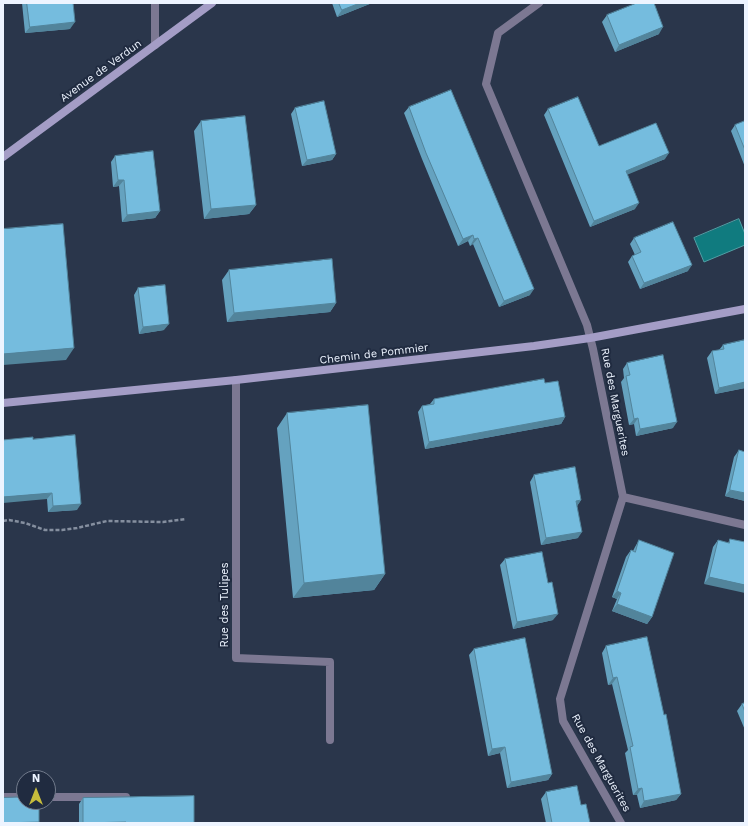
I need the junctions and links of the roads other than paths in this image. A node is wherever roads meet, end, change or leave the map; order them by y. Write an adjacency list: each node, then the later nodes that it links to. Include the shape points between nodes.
1 (155, 3): 4 (street)
2 (212, 3): 4 (street, Avenue de Verdun)
3 (539, 3): 7 (street, Rue des Marguerites, via 498,33 486,84 578,302)
4 (155, 45): 5 (street, Avenue de Verdun)
5 (3, 157)
6 (745, 309): 7 (street, Chemin de Pommier)
7 (590, 338): 8 (street, Chemin de Pommier); 10 (street, Rue des Marguerites)
8 (236, 380): 9 (street, Chemin de Pommier); 12 (street, Rue des Tulipes, via 236,658 330,662)
9 (3, 403)
10 (623, 497): 11 (street); 17 (street, Rue des Marguerites, via 560,699 563,721)
11 (745, 525)
12 (330, 740)
13 (3, 797): 14 (street)
14 (16, 797)
15 (56, 797): 16 (street)
16 (126, 797)
17 (621, 823)

